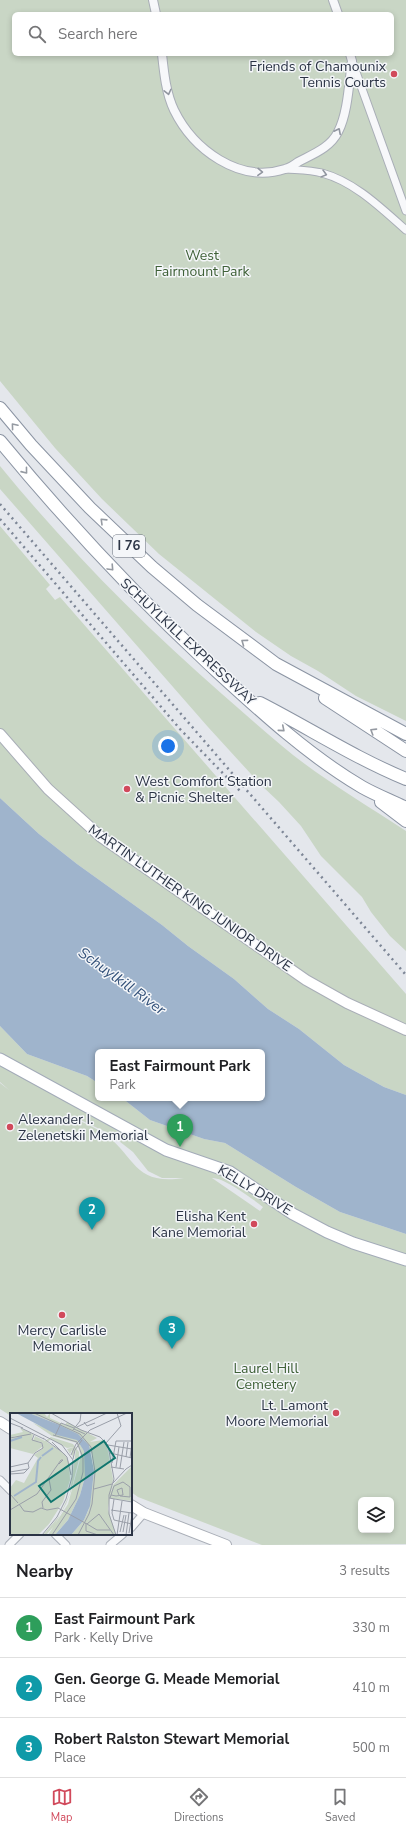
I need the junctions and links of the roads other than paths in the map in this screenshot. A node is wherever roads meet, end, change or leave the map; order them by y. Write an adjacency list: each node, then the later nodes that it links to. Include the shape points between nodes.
1 (153, 0): 3 (street)
2 (333, 0): 4 (street)
3 (156, 12)
4 (337, 12)
5 (162, 56): 7 (street, one-way to 7, via 167,88 174,109 200,146 216,158 246,171)
6 (351, 57): 7 (street, one-way to 6, via 325,148 338,132 345,112); 8 (street)
7 (286, 169): 9 (street, one-way to 9, via 316,172 339,179 368,198)
8 (406, 211)
9 (406, 230)
10 (0, 408): 12 (highway, I 76, one-way to 10, via 221,624 152,568 85,503)
11 (0, 441): 13 (highway, SCHUYLKILL EXPRESSWAY / I 76, one-way to 13, via 125,582)
12 (276, 664): 15 (highway, I 76); 16 (highway, one-way to 12, via 348,715)
13 (242, 694): 17 (highway, via 304,725 349,752); 18 (highway, SCHUYLKILL EXPRESSWAY / I 76, one-way to 18, via 305,748)
14 (0, 734): 21 (main road, MARTIN LUTHER KING JUNIOR DRIVE, via 48,789 101,837 306,980 353,1006)
15 (406, 734)
16 (406, 751)
17 (406, 778)
18 (363, 788): 19 (highway, SCHUYLKILL EXPRESSWAY / I 76); 20 (highway)
19 (406, 808)
20 (406, 820)
21 (406, 1030)
22 (0, 1060): 23 (main road, KELLY DRIVE, via 166,1150 230,1172 293,1214 327,1232)
23 (406, 1260)
24 (0, 1422): 25 (main road)
25 (10, 1428)
26 (0, 1480): 27 (street)
27 (10, 1490)
28 (132, 1506): 29 (main road)
29 (144, 1513): 30 (street); 37 (main road)
30 (132, 1527)
31 (19, 1535): 34 (street)
32 (56, 1535): 35 (street)
33 (122, 1535): 36 (street)
34 (9, 1545)
35 (66, 1545)
36 (110, 1545)
37 (226, 1545)

